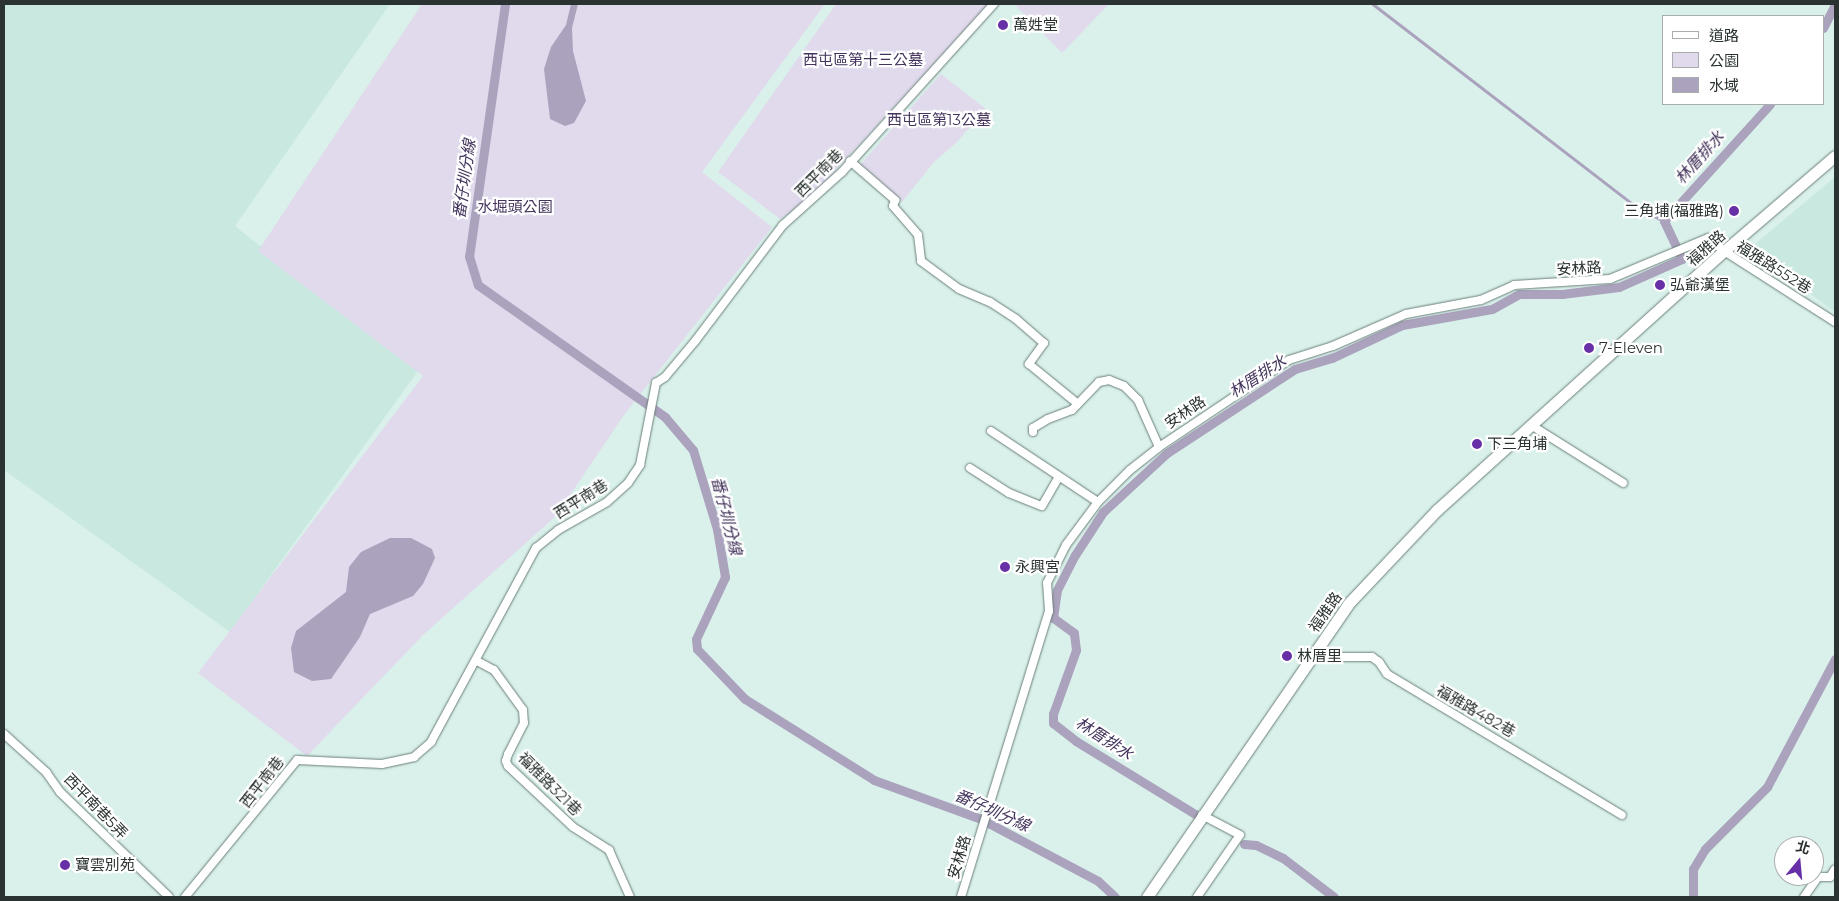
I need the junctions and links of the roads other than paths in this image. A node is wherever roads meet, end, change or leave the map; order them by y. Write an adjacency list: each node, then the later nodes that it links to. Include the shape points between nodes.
1 (994, 4): 3 (street, 西平南巷)
2 (1835, 156): 4 (main road, 福雅路)
3 (850, 161): 6 (street, via 895,200 893,206 918,235 921,261 959,289 1016,319 1044,343 1029,364); 16 (street, 西平南巷, via 817,197 783,225 696,340 665,377 656,383 648,408 646,445 640,465 628,483 607,502 558,530 536,548)
4 (1724, 251): 5 (street, 福雅路552巷); 7 (main road, 福雅路); 10 (street, 安林路, via 1706,238 1610,280 1514,286 1481,300 1406,314 1333,346 1289,360)
5 (1835, 322)
6 (1078, 404): 9 (street, via 1067,413 1035,426); 10 (street, via 1103,380 1124,386 1138,400)
7 (1531, 425): 13 (street); 15 (main road, 福雅路, via 1437,510 1362,589)
8 (991, 431): 12 (street)
9 (1033, 432)
10 (1159, 446): 14 (street, 安林路)
11 (970, 468): 12 (street, via 1009,493 1042,506)
12 (1058, 478): 14 (street)
13 (1623, 483)
14 (1098, 502): 24 (street, 安林路, via 1066,545 1047,583 1049,610)
15 (1313, 656): 18 (main road, 福雅路); 19 (street, 福雅路482巷, via 1372,657 1380,662 1387,674)
16 (477, 660): 22 (street, 西平南巷, via 431,742 414,757 382,764 297,760); 23 (street, 福雅路321巷, via 494,670 524,710 524,723 508,754 508,766 573,827 609,850)
17 (4, 734): 21 (street, 西平南巷5弄)
18 (1202, 815): 25 (main road, 福雅路); 26 (street, via 1240,834)
19 (1622, 816)
20 (1835, 868): 27 (street, via 1830,877 1818,877)
21 (169, 897)
22 (185, 897)
23 (630, 897)
24 (961, 897)
25 (1147, 897)
26 (1196, 897)
27 (1804, 897)

